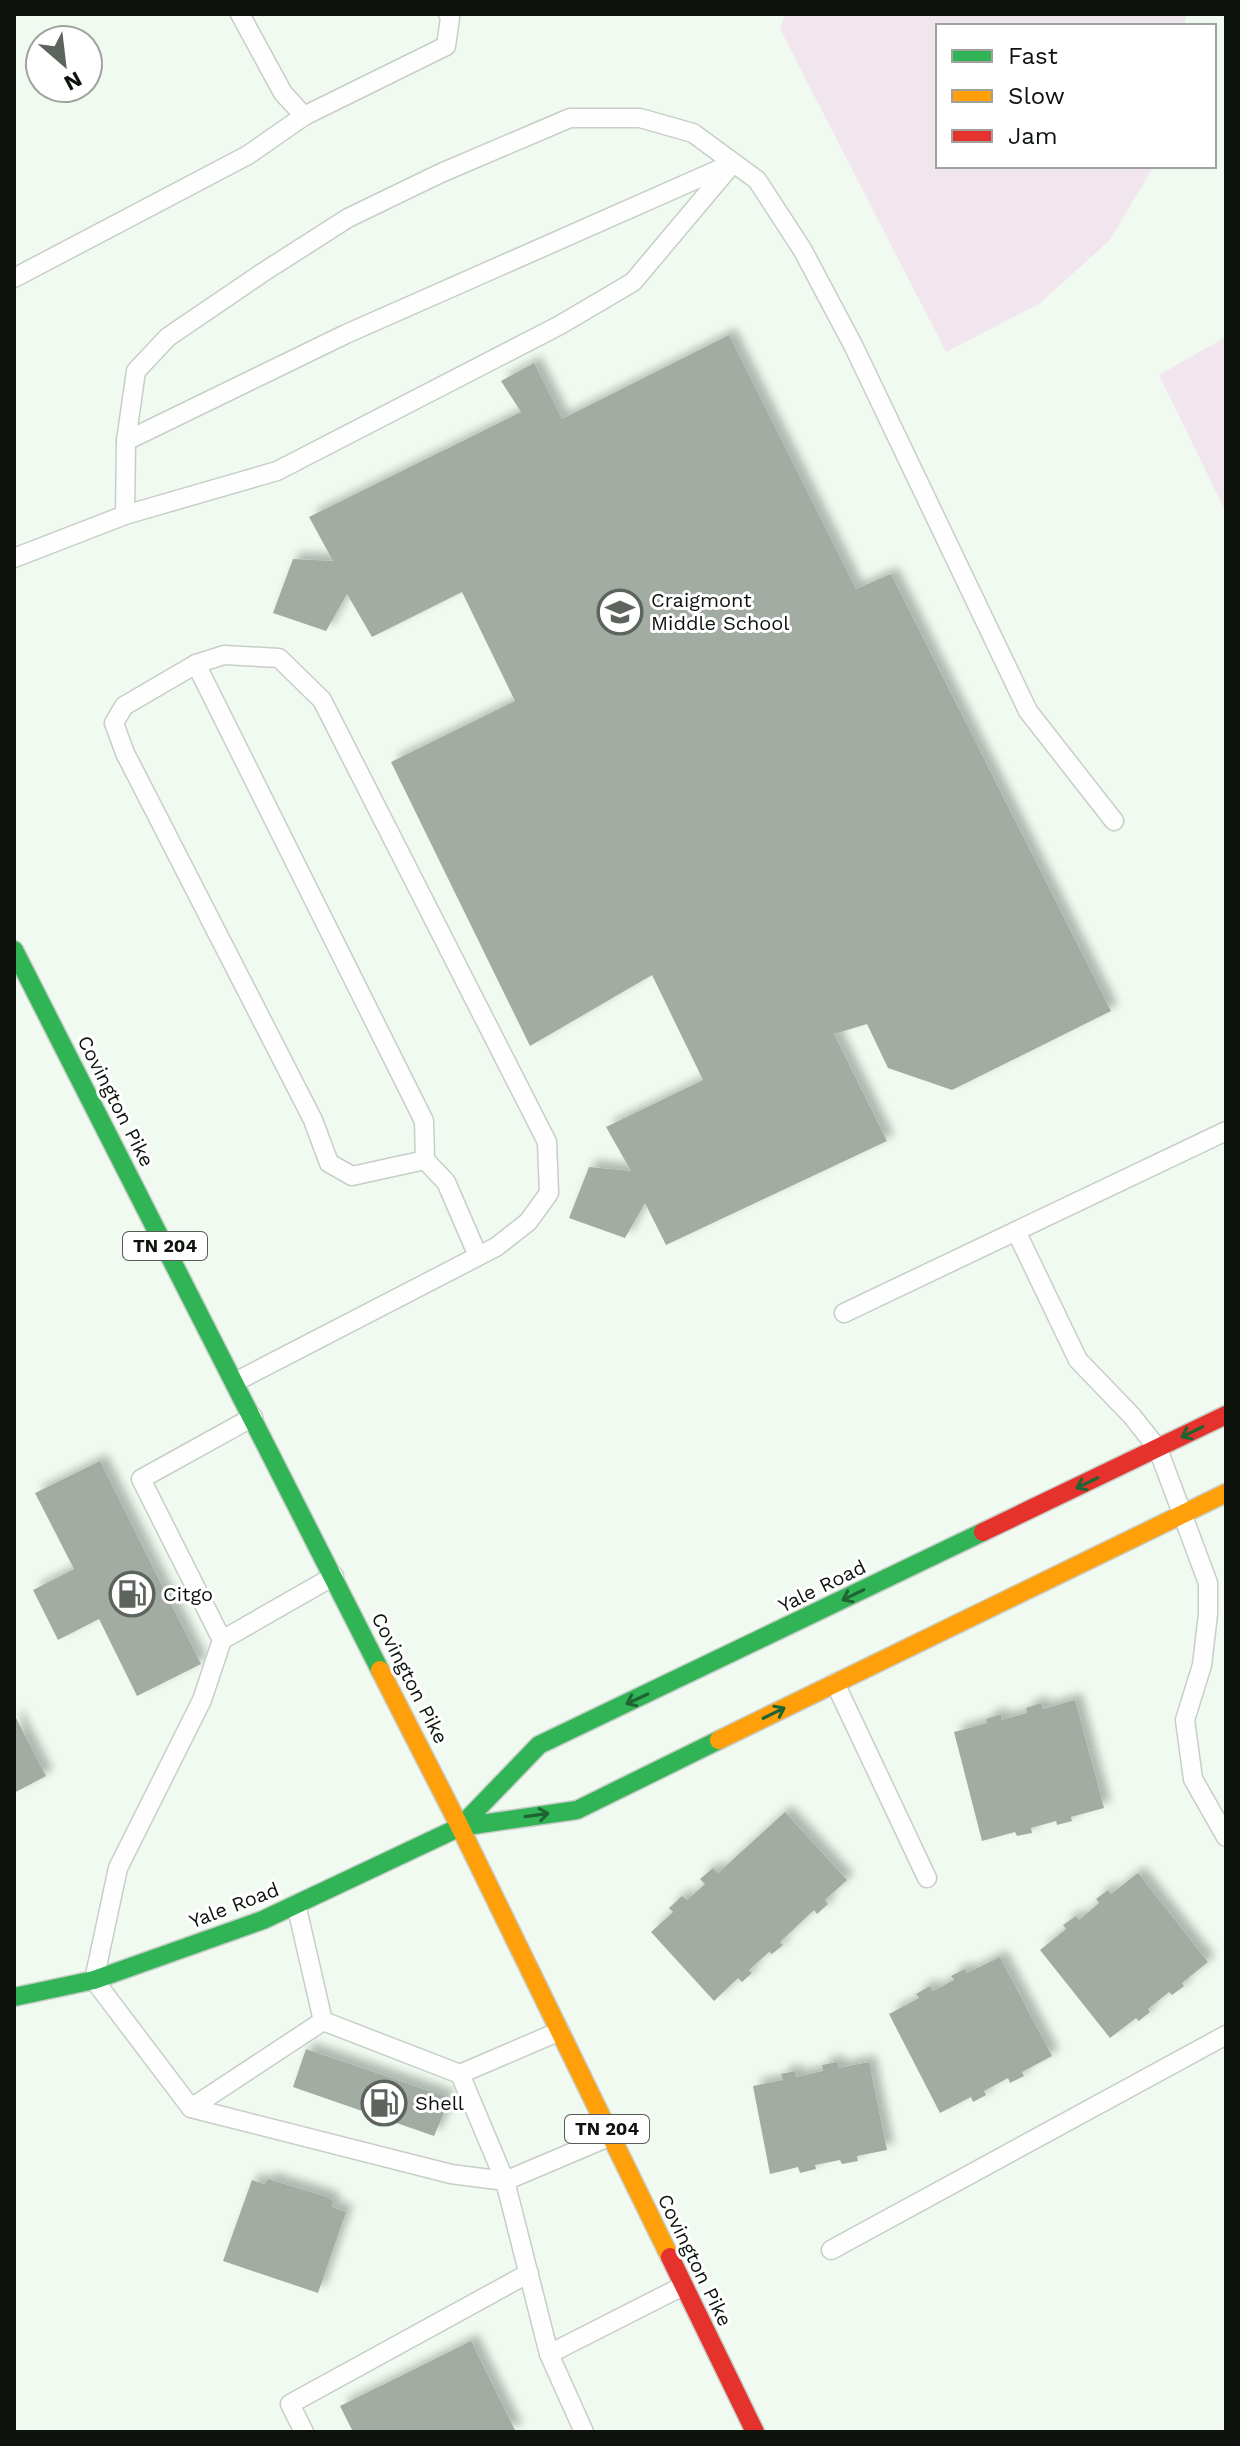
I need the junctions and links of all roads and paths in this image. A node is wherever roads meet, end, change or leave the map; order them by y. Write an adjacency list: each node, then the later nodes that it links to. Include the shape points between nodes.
1 (240, 14): 3 (lane, via 283,93)
2 (448, 14): 3 (lane, via 446,46)
3 (304, 116): 5 (lane, via 248,155)
4 (733, 163): 6 (lane, via 346,334); 6 (lane, via 693,133 640,118 570,118 441,173 348,218 168,337 136,371); 7 (lane, via 633,282 560,325 277,471); 10 (lane, via 757,180 809,262 1028,711)
5 (14, 278)
6 (126, 441): 7 (lane)
7 (125, 515): 8 (lane)
8 (14, 558)
9 (196, 664): 13 (lane, via 424,1121); 13 (lane, via 124,706 114,723 125,753 313,1120 329,1163 352,1176); 15 (lane, via 224,655 279,658 322,700 547,1142 549,1193 528,1222)
10 (1114, 821)
11 (14, 950): 17 (main road, Covington Pike / TN 204)
12 (1226, 1131): 14 (lane)
13 (425, 1160): 15 (lane, via 446,1182)
14 (1016, 1231): 16 (lane); 20 (lane, via 1078,1360)
15 (478, 1256): 17 (lane)
16 (844, 1313)
17 (235, 1382): 19 (main road, Covington Pike / TN 204)
18 (1226, 1415): 20 (main road, Yale Road, one-way to 20)
19 (253, 1417): 23 (main road, Covington Pike / TN 204); 24 (lane, via 141,1479)
20 (1158, 1449): 22 (lane); 26 (main road, Yale Road, one-way to 26, via 539,1745)
21 (1226, 1493): 22 (main road, Yale Road)
22 (1182, 1515): 25 (main road, Yale Road); 27 (lane, via 1208,1583 1203,1652 1185,1720 1193,1779)
23 (334, 1576): 24 (lane); 26 (main road, Covington Pike / TN 204)
24 (222, 1640): 30 (lane, via 202,1700 118,1868)
25 (835, 1683): 26 (main road, Yale Road, one-way to 25, via 577,1810); 28 (lane)
26 (460, 1827): 29 (main road, Yale Road); 33 (main road, Covington Pike / TN 204)
27 (1226, 1837)
28 (927, 1878)
29 (296, 1904): 30 (main road, Yale Road); 32 (lane)
30 (94, 1980): 31 (main road, Yale Road); 36 (lane)
31 (14, 1997)
32 (323, 2021): 35 (lane); 36 (lane)
33 (560, 2031): 35 (lane); 37 (main road, Covington Pike / TN 204)
34 (1226, 2035): 39 (lane)
35 (460, 2074): 38 (lane)
36 (191, 2108): 38 (lane, via 451,2174)
37 (611, 2136): 38 (lane); 41 (main road, Covington Pike / TN 204)
38 (505, 2181): 40 (lane)
39 (831, 2250)
40 (529, 2273): 42 (lane); 43 (lane, via 290,2404)
41 (683, 2286): 42 (lane); 45 (main road, Covington Pike / TN 204)
42 (549, 2354): 44 (lane)
43 (304, 2432)
44 (584, 2432)
45 (755, 2432)

